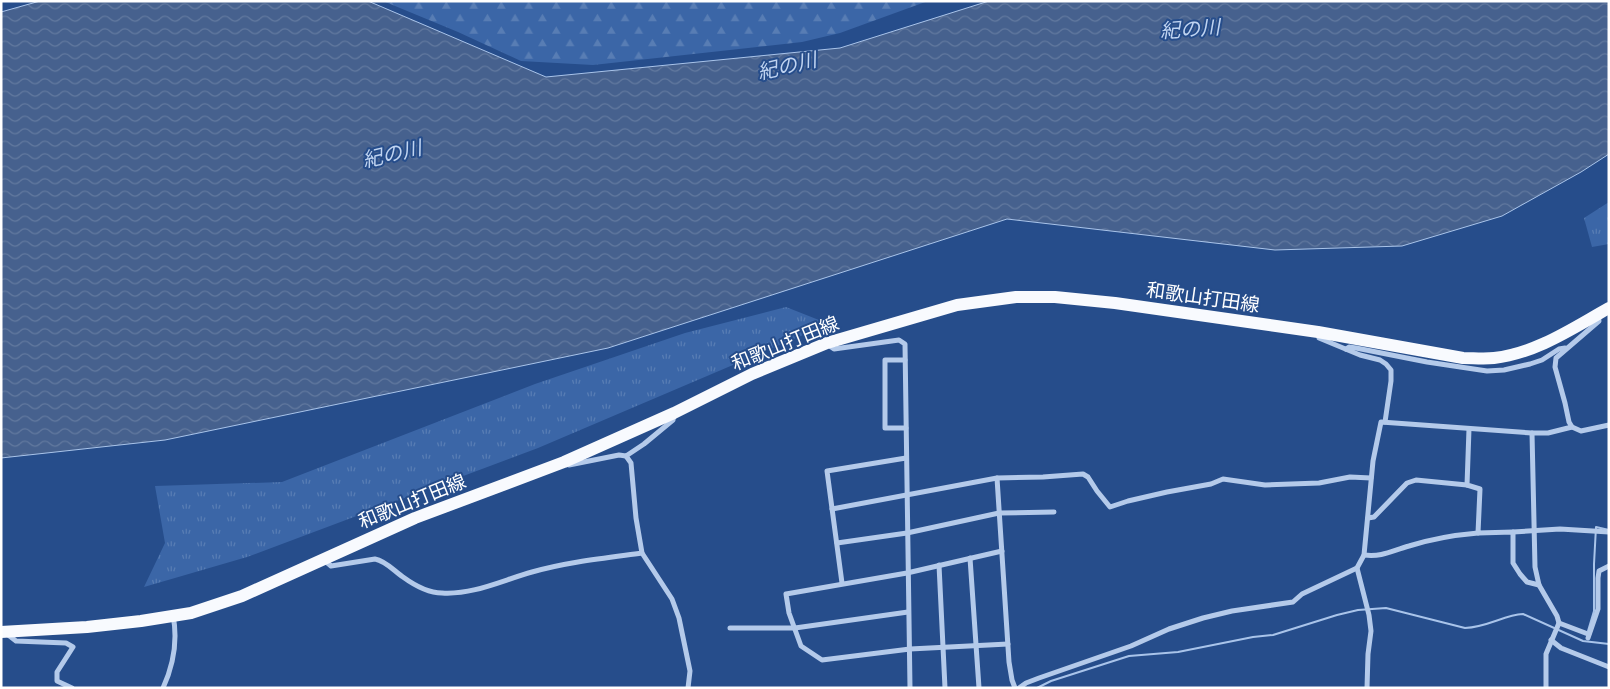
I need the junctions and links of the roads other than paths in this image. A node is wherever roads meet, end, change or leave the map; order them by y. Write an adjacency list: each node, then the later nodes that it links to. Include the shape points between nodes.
1 (1604, 311): 2 (main road, 和歌山打田線, via 1545,344 1493,358 1463,358); 4 (street, via 1599,321)
2 (1318, 332): 3 (main road, 和歌山打田線, via 1115,303 1016,297 957,305); 5 (street, via 1319,338)
3 (827, 344): 6 (street, via 834,349 899,340 905,344); 7 (main road, 和歌山打田線, via 752,374)
4 (1566, 348): 5 (street, via 1530,364 1487,370); 10 (street, via 1556,358 1555,367)
5 (1346, 349): 8 (street, via 1380,360 1391,370)
6 (905, 360): 11 (street); 11 (street, via 885,360 884,428)
7 (674, 413): 14 (street, via 673,420); 16 (main road, 和歌山打田線)
8 (1385, 422): 12 (street); 18 (street, via 1380,422)
9 (1609, 425): 10 (street, via 1581,431)
10 (1572, 427): 13 (street)
11 (906, 428): 15 (street)
12 (1469, 429): 13 (street); 19 (street)
13 (1532, 434): 27 (street)
14 (626, 456): 16 (street, via 570,465); 32 (street, via 631,463)
15 (906, 458): 20 (street); 21 (street, via 827,471)
16 (564, 462): 35 (main road, 和歌山打田線, via 415,518)
17 (997, 478): 18 (street, via 1082,474 1088,477 1110,506 1223,479 1265,485); 20 (street); 23 (street)
18 (1371, 478): 24 (street)
19 (1467, 485): 24 (street, via 1416,480 1374,517); 29 (street, via 1480,489)
20 (907, 496): 21 (street); 25 (street)
21 (832, 510): 30 (street)
22 (1054, 512): 23 (street)
23 (999, 513): 25 (street); 31 (street)
24 (1368, 518): 33 (street)
25 (907, 532): 30 (street); 39 (street)
26 (1513, 532): 27 (street); 29 (street); 41 (street, via 1513,563 1527,582)
27 (1534, 532): 28 (street, via 1560,529); 41 (street)
28 (1609, 532)
29 (1478, 533): 33 (street, via 1428,541 1382,556)
30 (837, 543): 40 (street)
31 (1002, 551): 34 (street); 49 (street)
32 (642, 553): 35 (street, via 567,565 476,589 442,593 405,579 381,560 331,566); 57 (street, via 672,599 679,618 690,671)
33 (1364, 556): 38 (street)
34 (970, 558): 36 (street); 50 (street)
35 (323, 559): 43 (main road, 和歌山打田線, via 242,596)
36 (939, 565): 39 (street); 51 (street)
37 (1609, 566): 44 (street, via 1599,571 1598,609 1588,636)
38 (1357, 568): 54 (street, via 1302,594 1293,602 1232,611 1169,629); 63 (street, via 1370,614)
39 (907, 573): 40 (street); 42 (street)
40 (842, 583): 46 (street, via 786,594)
41 (1539, 585): 44 (street, via 1557,616)
42 (908, 612): 46 (street); 52 (street)
43 (173, 616): 47 (main road, 和歌山打田線, via 87,627); 56 (street, via 175,649 171,671)
44 (1558, 625): 48 (street)
45 (730, 628): 46 (street)
46 (795, 628): 52 (street, via 801,646 822,660)
47 (3, 632): 55 (street, via 16,641 66,643 73,647 57,672 57,681)
48 (1552, 638): 53 (street, via 1561,648); 64 (street, via 1546,654)
49 (1008, 644): 50 (street); 61 (street)
50 (976, 646): 51 (street); 60 (street)
51 (943, 647): 52 (street); 59 (street)
52 (910, 649): 58 (street)
53 (1609, 667)
54 (1027, 686): 62 (street)
55 (72, 688)
56 (163, 688)
57 (688, 688)
58 (910, 688)
59 (945, 688)
60 (980, 688)
61 (1015, 688)
62 (1019, 688)
63 (1367, 688)
64 (1546, 688)

